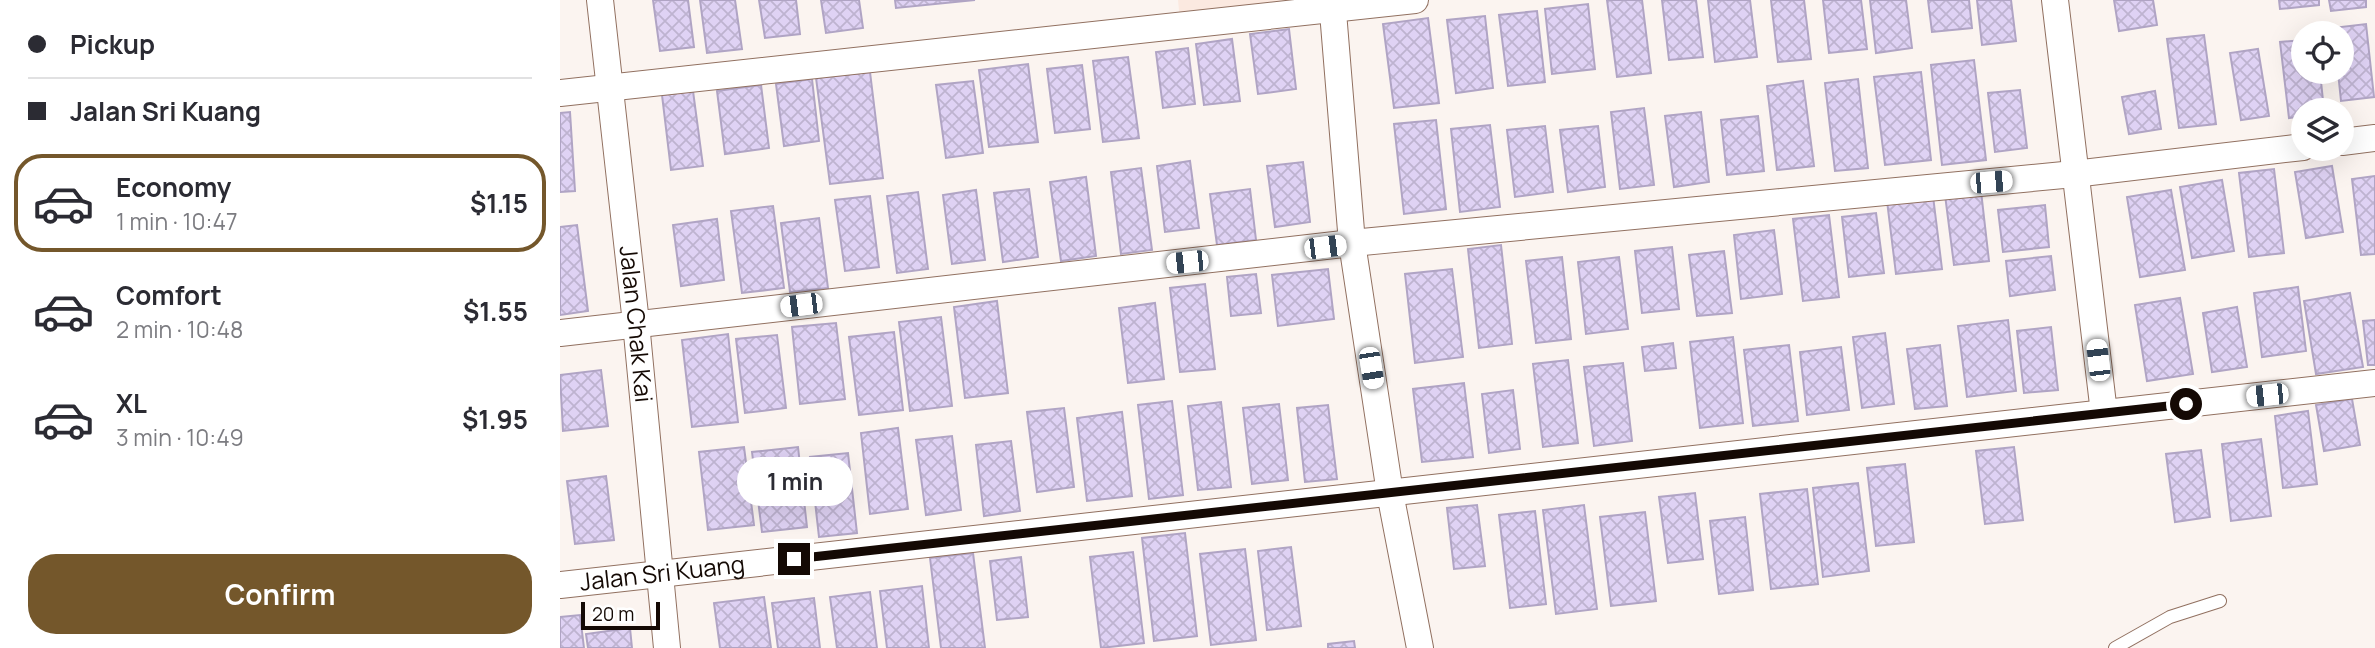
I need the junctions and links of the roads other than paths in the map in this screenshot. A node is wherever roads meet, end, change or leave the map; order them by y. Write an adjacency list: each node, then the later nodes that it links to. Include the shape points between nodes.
1 (600, 0): 5 (street, Jalan Chak Kai)
2 (1415, 0): 4 (street)
3 (2056, 0): 10 (street)
4 (1333, 5): 5 (street); 11 (street)
5 (611, 86): 6 (street); 12 (street, Jalan Chak Kai)
6 (560, 93)
7 (2375, 138): 8 (street)
8 (2354, 141)
9 (2291, 147): 10 (street)
10 (2074, 174): 11 (street); 15 (street)
11 (1352, 243): 12 (street); 16 (street)
12 (636, 323): 13 (street); 17 (street, Jalan Chak Kai)
13 (560, 333)
14 (2375, 383): 15 (street, Jalan Sri Kuang)
15 (2104, 413): 16 (street, Jalan Sri Kuang)
16 (1390, 493): 17 (street, Jalan Sri Kuang); 21 (street)
17 (659, 574): 18 (street, Jalan Sri Kuang); 20 (street, Jalan Chak Kai)
18 (560, 585)
19 (2220, 601): 22 (lane, via 2170,617)
20 (667, 648)
21 (1420, 648)
22 (2115, 648)

